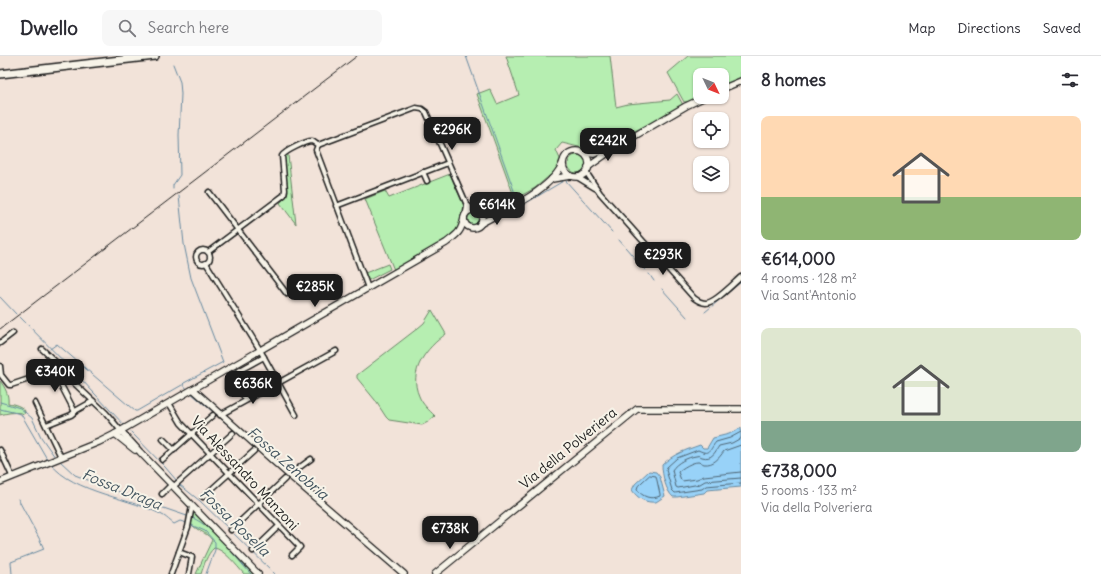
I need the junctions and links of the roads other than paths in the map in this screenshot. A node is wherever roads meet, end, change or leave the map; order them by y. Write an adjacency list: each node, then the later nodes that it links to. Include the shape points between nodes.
1 (118, 56): 3 (highway)
2 (155, 56): 3 (highway)
3 (1, 72)
4 (741, 81): 5 (main road)
5 (729, 86)
6 (693, 103): 8 (main road)
7 (318, 145): 11 (street, via 416,108 422,108); 21 (street, via 316,150); 27 (street, via 309,142 285,152 282,156 284,195)
8 (619, 145): 9 (main road, via 594,154); 12 (main road)
9 (584, 153): 10 (main road, via 573,151 566,155); 12 (main road, via 588,160)
10 (562, 162): 14 (main road, via 565,172); 16 (main road)
11 (448, 163): 13 (street); 20 (street)
12 (587, 169): 15 (main road); 18 (street)
13 (423, 172): 17 (street); 21 (street)
14 (570, 176): 15 (main road); 16 (main road)
15 (577, 177): 18 (street)
16 (550, 180): 23 (main road, via 532,195)
17 (427, 181)
18 (598, 190): 31 (street, via 699,302 713,301)
19 (209, 192): 27 (street)
20 (467, 204): 22 (street); 24 (street)
21 (336, 206): 32 (street)
22 (476, 211): 23 (main road, via 487,216); 24 (main road); 25 (main road, via 482,217)
23 (503, 211): 25 (main road)
24 (465, 216): 26 (main road, via 465,223); 28 (main road, via 461,230)
25 (480, 224): 26 (main road)
26 (471, 227): 28 (main road)
27 (239, 230): 29 (street); 33 (street)
28 (446, 243): 32 (main road)
29 (208, 252): 30 (street, via 210,258); 30 (street, via 201,250 196,254 197,261 201,264)
30 (206, 263): 37 (street)
31 (741, 277)
32 (368, 288): 37 (main road)
33 (287, 294)
34 (13, 333): 35 (street)
35 (0, 342)
36 (42, 349): 41 (street)
37 (260, 350): 39 (street); 44 (main road)
38 (336, 350): 43 (street)
39 (264, 358): 43 (street); 45 (street, via 232,376)
40 (0, 366): 41 (street, via 2,375 9,385)
41 (59, 369): 42 (street)
42 (66, 375): 46 (street); 50 (street, via 60,386)
43 (278, 383): 45 (street); 53 (street)
44 (193, 390): 48 (main road); 52 (main road)
45 (246, 400): 52 (street)
46 (93, 401): 50 (street); 55 (street)
47 (35, 403): 54 (street)
48 (169, 403): 55 (main road); 58 (street, Via Alessandro Manzoni, via 181,423)
49 (741, 409): 86 (main road, Via della Polveriera, via 636,409)
50 (75, 412): 54 (street)
51 (213, 415): 58 (street)
52 (220, 415): 70 (main road)
53 (296, 415)
54 (46, 425): 65 (street)
55 (122, 430): 57 (main road); 62 (main road)
56 (233, 433): 64 (street)
57 (115, 434): 62 (main road); 65 (main road)
58 (192, 434): 61 (street); 64 (street, Via Alessandro Manzoni)
59 (163, 438): 61 (street)
60 (0, 450): 69 (street)
61 (174, 450): 67 (street)
62 (140, 452): 72 (main road)
63 (254, 452): 68 (street)
64 (210, 453): 68 (street, Via Alessandro Manzoni); 72 (street)
65 (61, 457): 69 (main road)
66 (311, 459): 70 (street)
67 (162, 460)
68 (230, 473): 74 (street); 75 (street, Via Alessandro Manzoni)
69 (12, 476): 71 (main road)
70 (287, 477): 75 (street); 85 (main road)
71 (0, 482)
72 (173, 485): 73 (street); 76 (main road)
73 (162, 494)
74 (203, 498)
75 (258, 504): 77 (street, Via Alessandro Manzoni); 78 (street)
76 (192, 506): 80 (street); 84 (main road)
77 (279, 526): 79 (street); 81 (street, Via Alessandro Manzoni, via 300,547)
78 (231, 530)
79 (253, 551)
80 (179, 552): 82 (street); 83 (street, via 192,558)
81 (292, 555)
82 (171, 574)
83 (189, 574)
84 (258, 574)
85 (404, 574)
86 (435, 574)

